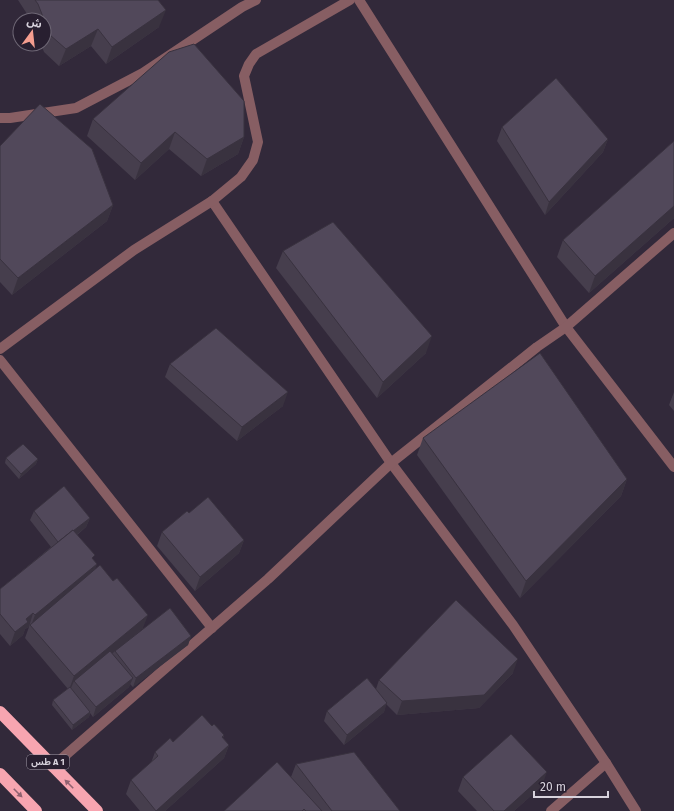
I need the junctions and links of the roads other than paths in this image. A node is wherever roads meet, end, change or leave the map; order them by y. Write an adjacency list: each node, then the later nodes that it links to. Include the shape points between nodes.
1 (256, 0): 4 (street, via 143,73 76,108)
2 (350, 0): 5 (street, via 256,54 249,64 244,76 258,142 253,160 241,177)
3 (359, 0): 7 (street)
4 (0, 118)
5 (212, 201): 8 (street, via 134,250); 10 (street)
6 (674, 233): 7 (street)
7 (566, 328): 10 (street, via 537,347); 11 (street)
8 (0, 349)
9 (0, 360): 12 (street)
10 (391, 463): 12 (street); 14 (street, via 513,625)
11 (674, 467)
12 (212, 628): 15 (street)
13 (0, 712): 15 (highway, طس A 1)
14 (606, 763): 19 (street); 20 (street)
15 (52, 767): 18 (highway, طس A 1, one-way to 15)
16 (0, 774): 17 (highway, one-way to 17)
17 (36, 811)
18 (97, 811)
19 (550, 811)
20 (636, 811)

